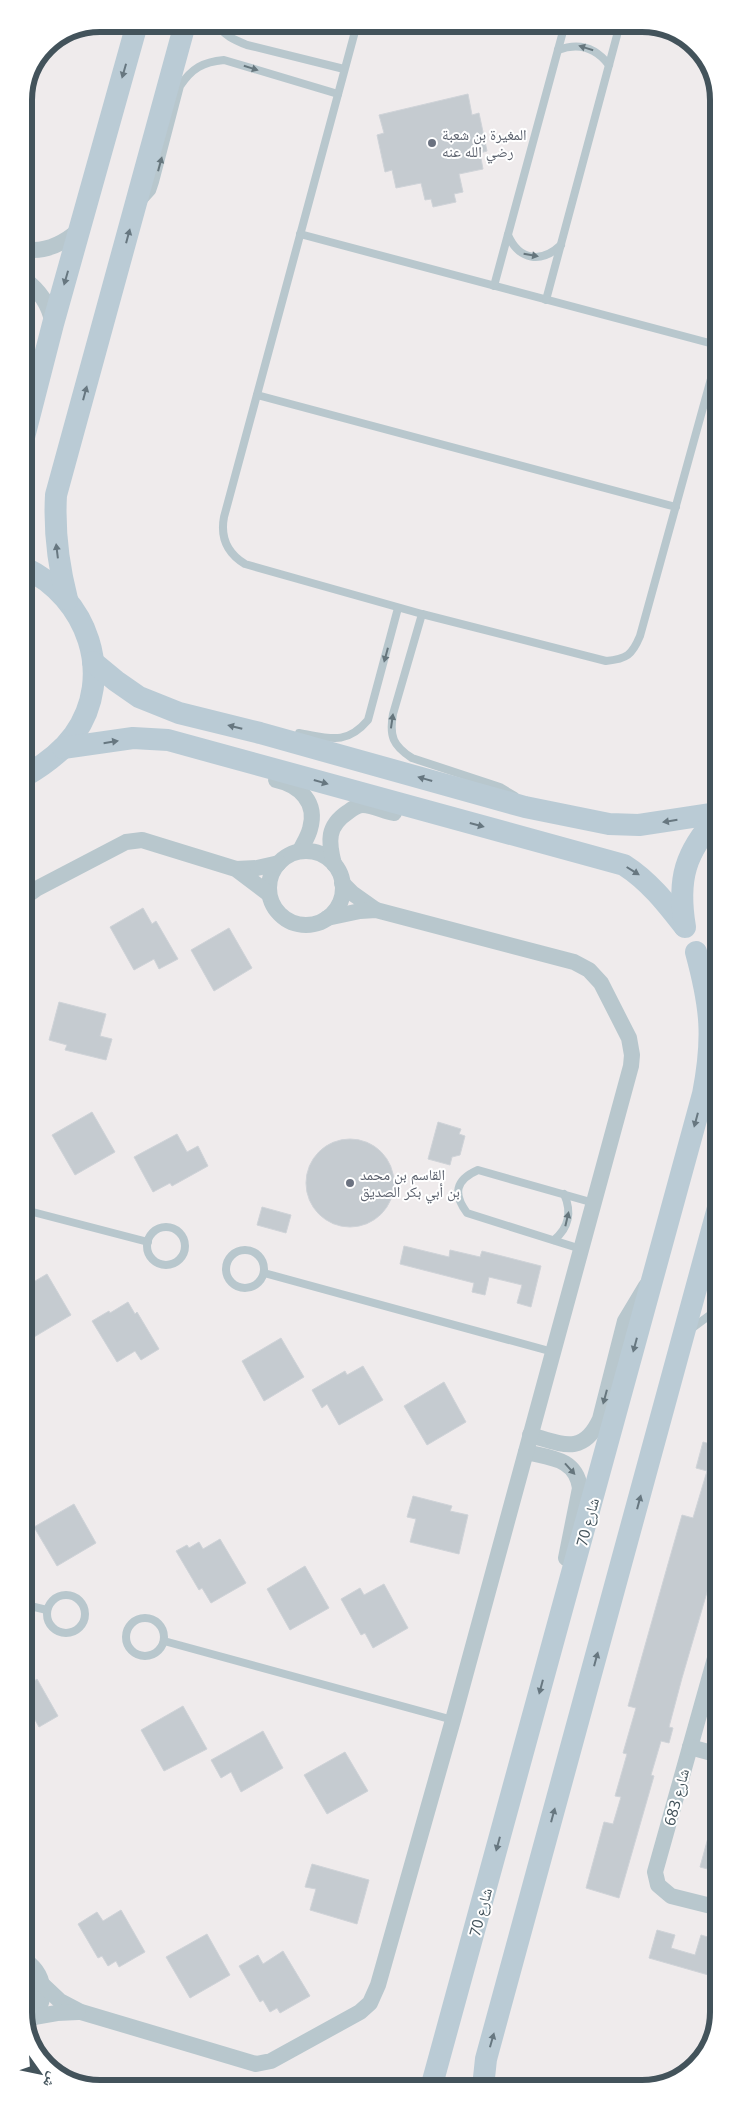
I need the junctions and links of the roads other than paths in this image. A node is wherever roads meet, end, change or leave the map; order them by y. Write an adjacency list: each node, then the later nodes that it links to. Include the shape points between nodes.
1 (134, 33): 12 (main road, one-way to 12)
2 (184, 33): 11 (main road)
3 (224, 33): 9 (lane, via 233,40)
4 (354, 33): 9 (lane)
5 (563, 33): 7 (lane)
6 (618, 33): 8 (lane)
7 (558, 50): 8 (lane, one-way to 7, via 587,47); 14 (lane)
8 (609, 65): 15 (lane)
9 (344, 69): 10 (lane)
10 (338, 94): 11 (lane, one-way to 10, via 146,200 152,191 180,86 198,66 224,60); 13 (lane)
11 (137, 204): 27 (main road, one-way to 11, via 57,558 56,495)
12 (79, 230): 16 (street, via 56,246); 20 (main road, one-way to 20)
13 (300, 234): 18 (lane); 23 (lane)
14 (508, 235): 15 (lane, one-way to 15, via 520,253 531,257 553,253); 18 (lane)
15 (561, 245): 19 (lane)
16 (33, 249)
17 (33, 285): 20 (street, via 50,310)
18 (494, 286): 19 (lane)
19 (546, 300): 21 (lane)
20 (53, 324): 24 (main road)
21 (710, 343)
22 (710, 383): 25 (lane)
23 (257, 395): 25 (lane); 28 (lane, via 224,517 222,528 228,550 245,564)
24 (33, 402)
25 (676, 507): 29 (lane, via 640,636 634,651 621,660 606,661)
26 (33, 572): 27 (main road)
27 (67, 599): 30 (main road, via 80,618)
28 (398, 608): 29 (lane); 32 (lane, one-way to 32, via 368,720 360,730 336,740)
29 (422, 614): 37 (lane, one-way to 29, via 500,786 412,758 393,740 390,727)
30 (93, 662): 33 (main road, one-way to 30, via 179,713 139,698); 34 (main road, via 90,700 75,734)
31 (284, 731): 33 (lane)
32 (293, 732)
33 (260, 733): 37 (main road, one-way to 33)
34 (63, 748): 35 (main road, one-way to 35, via 133,738 168,740); 36 (main road)
35 (217, 752): 38 (main road, one-way to 38); 41 (street, via 238,770 290,783 299,789 306,798 312,818)
36 (33, 771)
37 (525, 807): 39 (main road, one-way to 37, via 639,825 609,824)
38 (438, 815): 43 (street, via 416,819 363,805 354,808 339,818 330,834); 50 (main road, one-way to 50, via 624,865 655,890)
39 (710, 815)
40 (710, 824): 50 (main road, via 686,864 680,895)
41 (300, 851): 42 (street); 43 (street, via 318,853)
42 (278, 863): 44 (street); 47 (street, via 270,878)
43 (334, 864): 45 (street)
44 (236, 869): 46 (street, via 142,840 126,842); 47 (street)
45 (342, 883): 48 (street); 49 (street, via 340,902)
46 (33, 891)
47 (269, 894): 49 (street, via 279,914 292,922 307,925)
48 (376, 910): 49 (street, via 360,910); 54 (street, via 574,962 589,970 601,983 629,1038 632,1055)
49 (328, 918)
50 (684, 926): 51 (main road)
51 (696, 952): 52 (main road); 60 (main road, شارع 70, one-way to 60, via 706,987 710,1058)
52 (710, 969)
53 (564, 1194): 54 (lane); 57 (lane, one-way to 53, via 568,1219 568,1202); 57 (lane, via 478,1170 466,1176 458,1187 458,1202 467,1213)
54 (594, 1203): 59 (street)
55 (33, 1212): 58 (lane)
56 (710, 1238): 63 (main road)
57 (554, 1240): 59 (lane)
58 (148, 1242): 58 (lane, via 148,1252 162,1265 172,1265 181,1259 185,1250 185,1240 170,1227 152,1233)
59 (581, 1249): 64 (street)
60 (656, 1272): 65 (street, one-way to 65, via 625,1321 594,1433 582,1442 566,1445); 70 (main road, شارع 70, one-way to 70)
61 (264, 1273): 61 (lane, via 261,1258 249,1250 239,1250 226,1265 229,1279 241,1288 259,1282); 64 (lane)
62 (710, 1315): 63 (lane)
63 (685, 1333): 82 (main road, one-way to 63, via 486,2059)
64 (553, 1352): 65 (street)
65 (530, 1435): 66 (street)
66 (526, 1452): 70 (street, one-way to 70, via 564,1462 574,1470 580,1488); 72 (street)
67 (33, 1607): 68 (lane)
68 (47, 1610): 68 (lane, via 47,1620 53,1629 62,1633 72,1633 85,1618 84,1608 70,1595 52,1601)
69 (164, 1641): 69 (lane, via 158,1622 149,1618 134,1621 126,1633 126,1643 140,1656 151,1655); 72 (lane)
70 (549, 1657): 81 (main road, شارع 70, one-way to 81)
71 (710, 1676): 73 (street, شارع 683)
72 (453, 1720): 78 (street, via 375,1994 360,2012 271,2061 256,2064)
73 (690, 1747): 74 (street); 75 (street, شارع 683, via 655,1872 658,1885 672,1896)
74 (710, 1753)
75 (710, 1906)
76 (33, 1966): 77 (street)
77 (43, 1985): 78 (street, via 60,2001); 79 (street, via 42,2002)
78 (81, 2012): 80 (street, via 57,2012)
79 (33, 2016)
80 (33, 2019)
81 (433, 2080)
82 (484, 2080)

